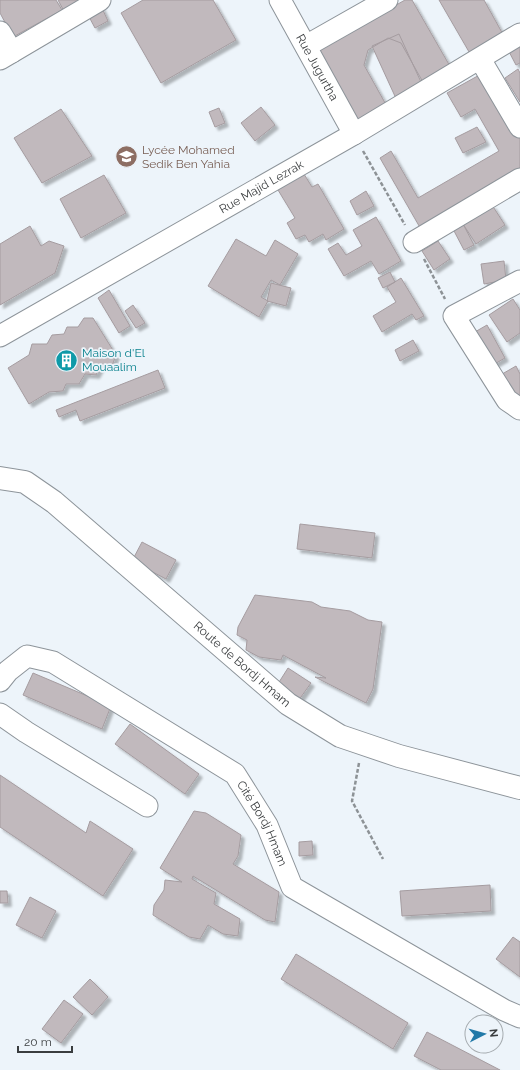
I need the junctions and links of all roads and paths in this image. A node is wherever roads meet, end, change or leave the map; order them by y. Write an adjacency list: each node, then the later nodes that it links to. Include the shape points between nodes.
1 (100, 0): 4 (street)
2 (280, 0): 7 (street, Rue Jugurtha)
3 (387, 0): 7 (street)
4 (70, 8): 8 (street)
5 (0, 32): 8 (street)
6 (520, 34): 9 (street, Rue Majid Lezrak)
7 (306, 46): 11 (street, Rue Jugurtha)
8 (6, 55)
9 (480, 60): 10 (street); 11 (street, Rue Majid Lezrak)
10 (520, 127)
11 (354, 134): 15 (street, Rue Majid Lezrak)
12 (520, 179): 13 (street)
13 (414, 242)
14 (520, 281): 16 (street, via 454,316 507,400)
15 (0, 336)
16 (520, 409)
17 (0, 478): 20 (main road, Route de Bordj Hmam, via 25,482 54,502 288,704 340,736)
18 (0, 681): 24 (street, Cité Bordj Hmam, via 27,656 53,662 235,774 267,824 292,887)
19 (0, 714): 22 (street)
20 (362, 744): 21 (main road, Route de Bordj Hmam); 23 (path, via 352,801)
21 (520, 788)
22 (147, 806)
23 (383, 859)
24 (520, 1017)

